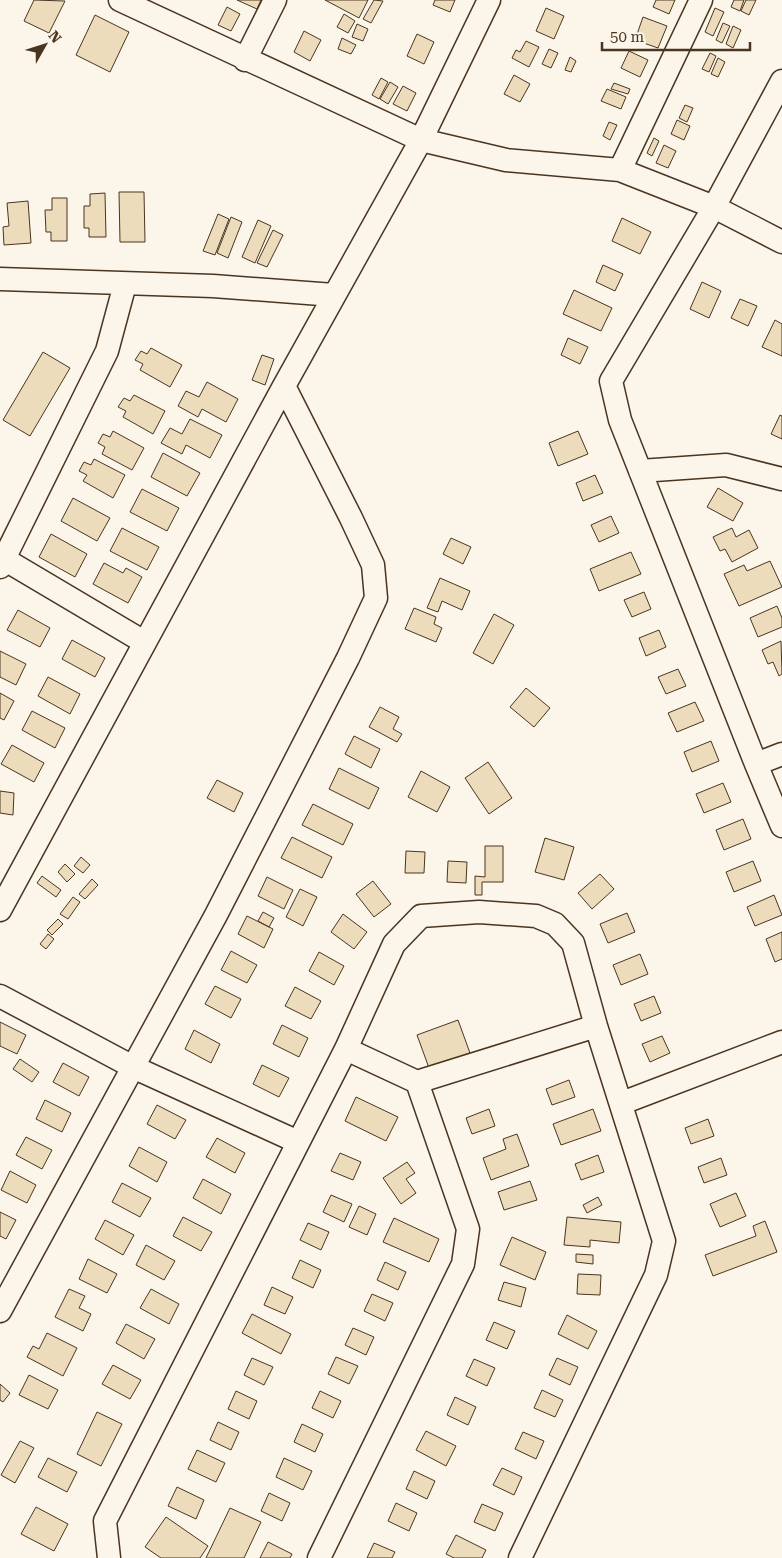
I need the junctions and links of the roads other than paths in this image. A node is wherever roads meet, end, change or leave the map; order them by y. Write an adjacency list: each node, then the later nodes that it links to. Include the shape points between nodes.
1 (120, 0): 5 (street)
2 (275, 0): 5 (street)
3 (489, 0): 7 (street)
4 (701, 0): 8 (street)
5 (245, 60): 7 (street)
6 (782, 81): 9 (street)
7 (421, 140): 8 (street, via 506,160); 13 (street)
8 (620, 170): 9 (street)
9 (714, 207): 10 (street); 15 (street, via 611,381 620,420)
10 (782, 242)
11 (0, 279): 12 (street)
12 (125, 284): 13 (street, via 213,286); 17 (street, via 107,351)
13 (334, 295): 14 (street)
14 (284, 386): 18 (street); 27 (street, via 373,565 376,598 221,907)
15 (640, 471): 16 (street, via 726,465); 20 (street)
16 (782, 479)
17 (2, 563): 18 (street)
18 (144, 642): 22 (street)
19 (782, 754): 20 (street)
20 (756, 764): 21 (street)
21 (782, 826)
22 (0, 910)
23 (0, 996): 27 (street)
24 (596, 1026): 26 (street, via 572,943 555,924 536,916 479,912 421,916 394,944); 28 (street); 29 (street)
25 (782, 1042): 29 (street)
26 (346, 1049): 28 (street); 30 (street)
27 (133, 1067): 30 (street); 31 (street)
28 (417, 1082): 33 (street, via 468,1229 463,1264)
29 (622, 1103): 34 (street, via 664,1241 656,1275)
30 (298, 1142): 32 (street, via 106,1521)
31 (0, 1311)
32 (109, 1558)
33 (319, 1558)
34 (520, 1558)

